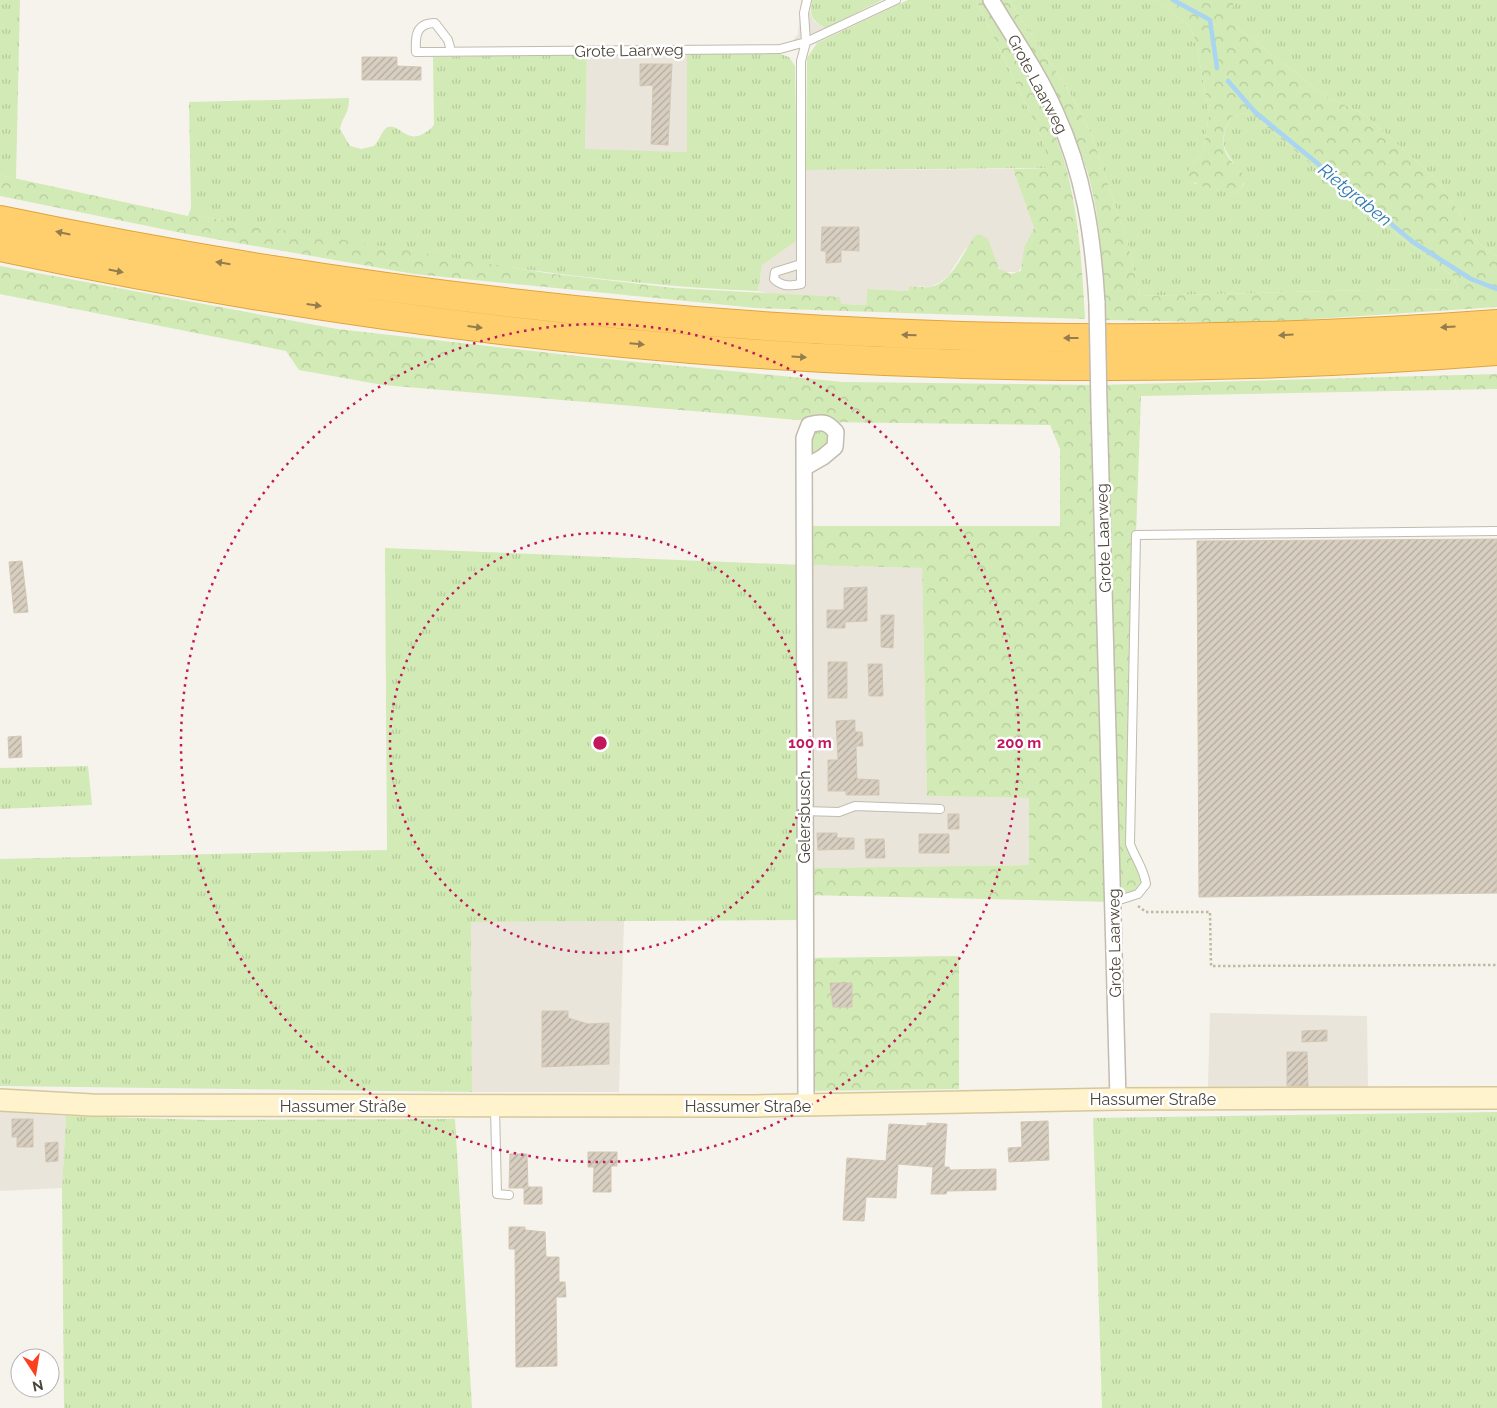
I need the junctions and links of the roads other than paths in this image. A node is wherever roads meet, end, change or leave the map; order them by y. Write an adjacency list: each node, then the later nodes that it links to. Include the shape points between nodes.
1 (807, 0): 4 (lane, via 804,13)
2 (896, 0): 4 (lane, Grote Laarweg)
3 (991, 0): 15 (street, Grote Laarweg, bridge, via 1056,112 1074,160 1090,219 1097,303)
4 (806, 42): 5 (lane, Grote Laarweg, via 780,49); 8 (lane, via 801,62)
5 (451, 51): 5 (lane, Grote Laarweg, via 416,52 418,30 426,23 435,23 448,40)
6 (0, 220): 9 (highway, one-way to 6, via 1343,333 1165,338 903,335 790,329 604,315 415,292 196,259)
7 (0, 247): 10 (highway, one-way to 10, via 182,283 412,320 741,353 872,361 1113,365 1274,363)
8 (801, 264)
9 (1497, 324)
10 (1497, 351)
11 (804, 468): 14 (street, Gelersbusch)
12 (1497, 531): 15 (lane, via 1136,535 1130,844 1144,872 1146,884 1138,894)
13 (940, 809): 14 (lane, via 855,806 839,812)
14 (803, 811): 19 (street, Gelersbusch)
15 (1120, 900): 17 (street, Grote Laarweg)
16 (1497, 1098): 17 (street, Hassumer Straße)
17 (1118, 1099): 19 (street, Hassumer Straße)
18 (0, 1100): 20 (street, Hassumer Straße, via 92,1105)
19 (806, 1105): 20 (street, Hassumer Straße)
20 (495, 1106): 21 (lane, via 498,1194)
21 (509, 1195)

